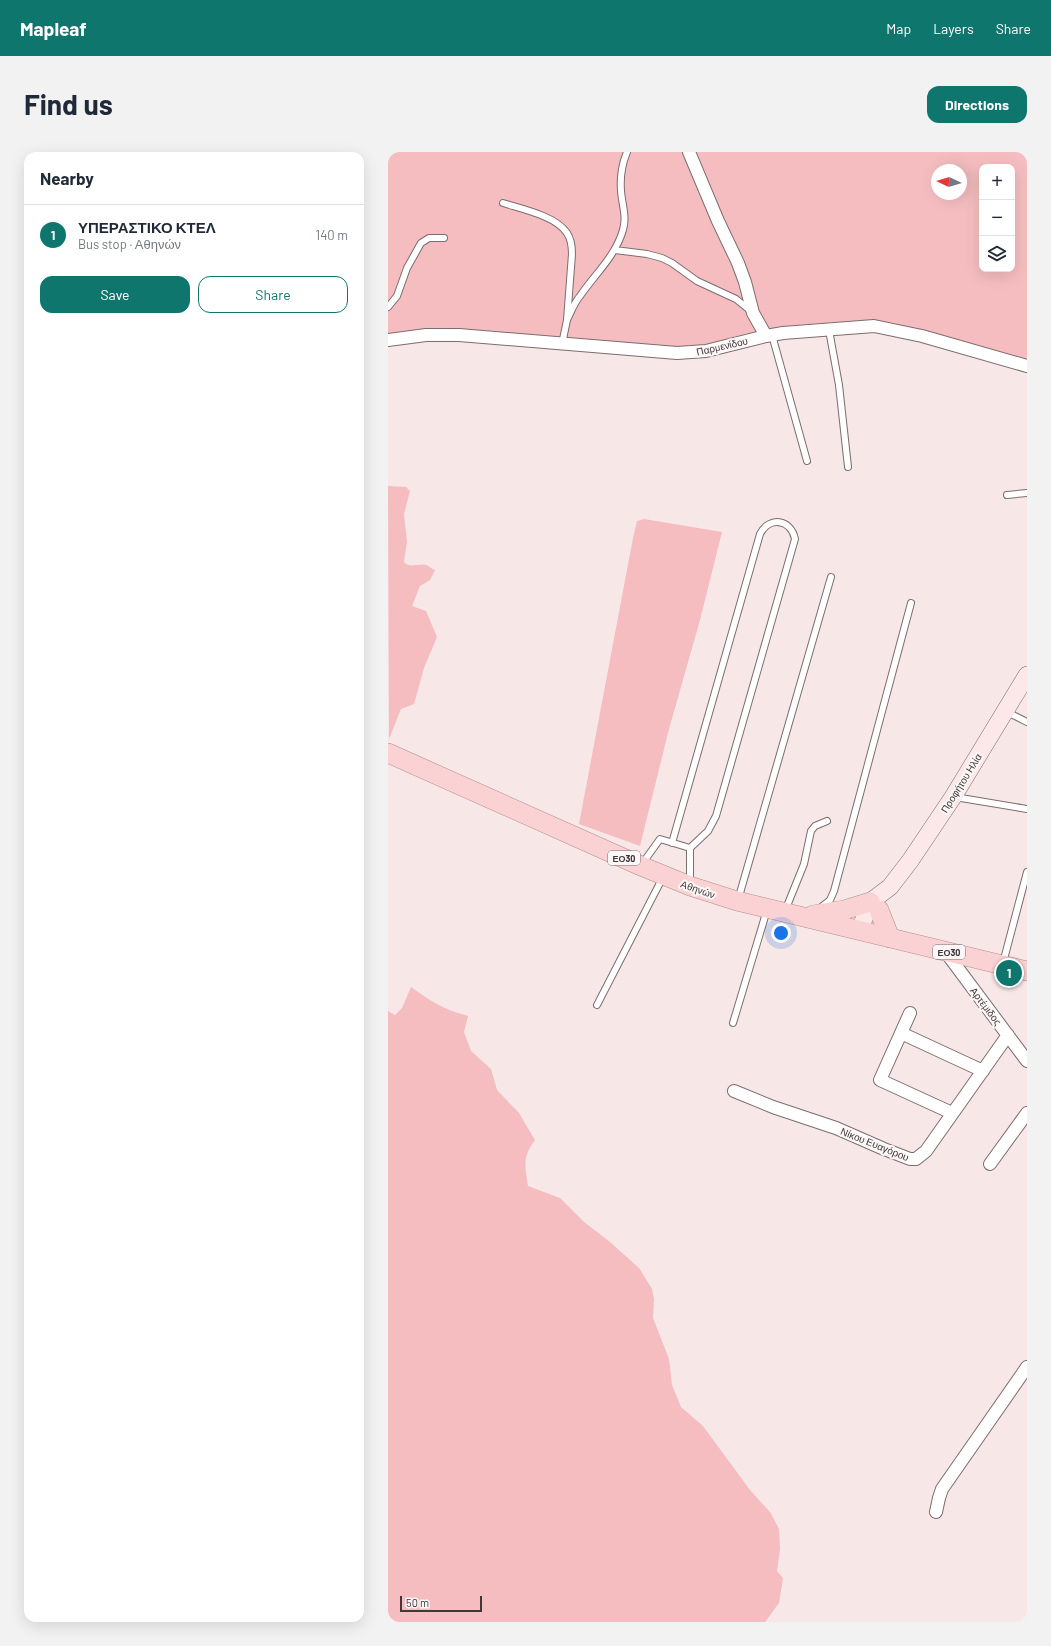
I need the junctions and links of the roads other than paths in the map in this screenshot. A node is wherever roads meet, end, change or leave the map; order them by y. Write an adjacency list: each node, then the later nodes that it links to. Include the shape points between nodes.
1 (627, 152): 5 (lane, via 623,162 621,191 625,215)
2 (689, 152): 7 (street, via 738,263)
3 (503, 203): 8 (lane, via 540,214 558,224 566,232 572,254)
4 (444, 238): 6 (lane, via 429,238 421,243 407,268 397,296)
5 (615, 250): 7 (lane, via 662,258 697,281 736,299); 8 (lane, via 579,296)
6 (388, 307)
7 (753, 313): 10 (street)
8 (567, 320): 12 (lane)
9 (829, 330): 10 (street, Παρμενίδου); 13 (street, Παρμενίδου, via 874,326 922,336); 15 (lane, via 839,385)
10 (769, 336): 12 (street, Παρμενίδου, via 706,351 677,354); 14 (lane)
11 (388, 340): 12 (street, Παρμενίδου, via 426,334)
12 (562, 344)
13 (1027, 366)
14 (807, 461)
15 (848, 467)
16 (1027, 493): 17 (lane)
17 (1007, 495)
18 (831, 577): 34 (lane)
19 (911, 603): 37 (lane, via 834,891 824,905)
20 (1027, 675): 21 (street, Προφήτου Ηλία)
21 (1022, 691): 22 (street, Προφήτου Ηλία)
22 (1005, 712): 23 (lane); 25 (street, Προφήτου Ηλία)
23 (1027, 722)
24 (388, 753): 30 (main road, Αθηνών / ΕΟ30)
25 (953, 797): 26 (lane); 35 (street, Προφήτου Ηλία, via 910,861)
26 (1027, 809)
27 (827, 821): 36 (lane, via 815,826 811,831 804,864)
28 (672, 843): 29 (lane); 29 (lane, via 760,534 771,522 781,522 789,526 795,538 716,816 708,831); 30 (lane, via 660,839)
29 (690, 848): 33 (lane)
30 (640, 866): 32 (main road, Αθηνών / ΕΟ30)
31 (1027, 872): 41 (lane)
32 (664, 876): 33 (main road, Αθηνών / ΕΟ30); 43 (lane)
33 (690, 886): 34 (main road, Αθηνών / ΕΟ30)
34 (737, 901): 36 (main road, Αθηνών / ΕΟ30)
35 (875, 906): 37 (main road); 38 (street); 39 (main road)
36 (776, 911): 37 (main road, Αθηνών / ΕΟ30); 45 (lane)
37 (803, 916): 38 (main road, Αθηνών / ΕΟ30)
38 (865, 931): 39 (main road, Αθηνών / ΕΟ30)
39 (890, 938): 40 (main road, Αθηνών / ΕΟ30)
40 (944, 951): 41 (main road, Αθηνών / ΕΟ30); 47 (street, Αρτέμιδος)
41 (1003, 965): 42 (main road, Αθηνών / ΕΟ30)
42 (1027, 971)
43 (597, 1005)
44 (910, 1013): 46 (street)
45 (733, 1023)
46 (901, 1033): 49 (street); 52 (street, via 880,1080)
47 (1008, 1035): 48 (street, Αρτέμιδος); 49 (street, Νίκου Ευαγόρου)
48 (1027, 1061)
49 (983, 1071): 52 (street, Νίκου Ευαγόρου)
50 (734, 1091): 52 (street, Νίκου Ευαγόρου, via 914,1160 922,1155)
51 (1027, 1112): 53 (street)
52 (952, 1113)
53 (990, 1164)
54 (1027, 1366): 55 (street, via 942,1489)
55 (936, 1512)

